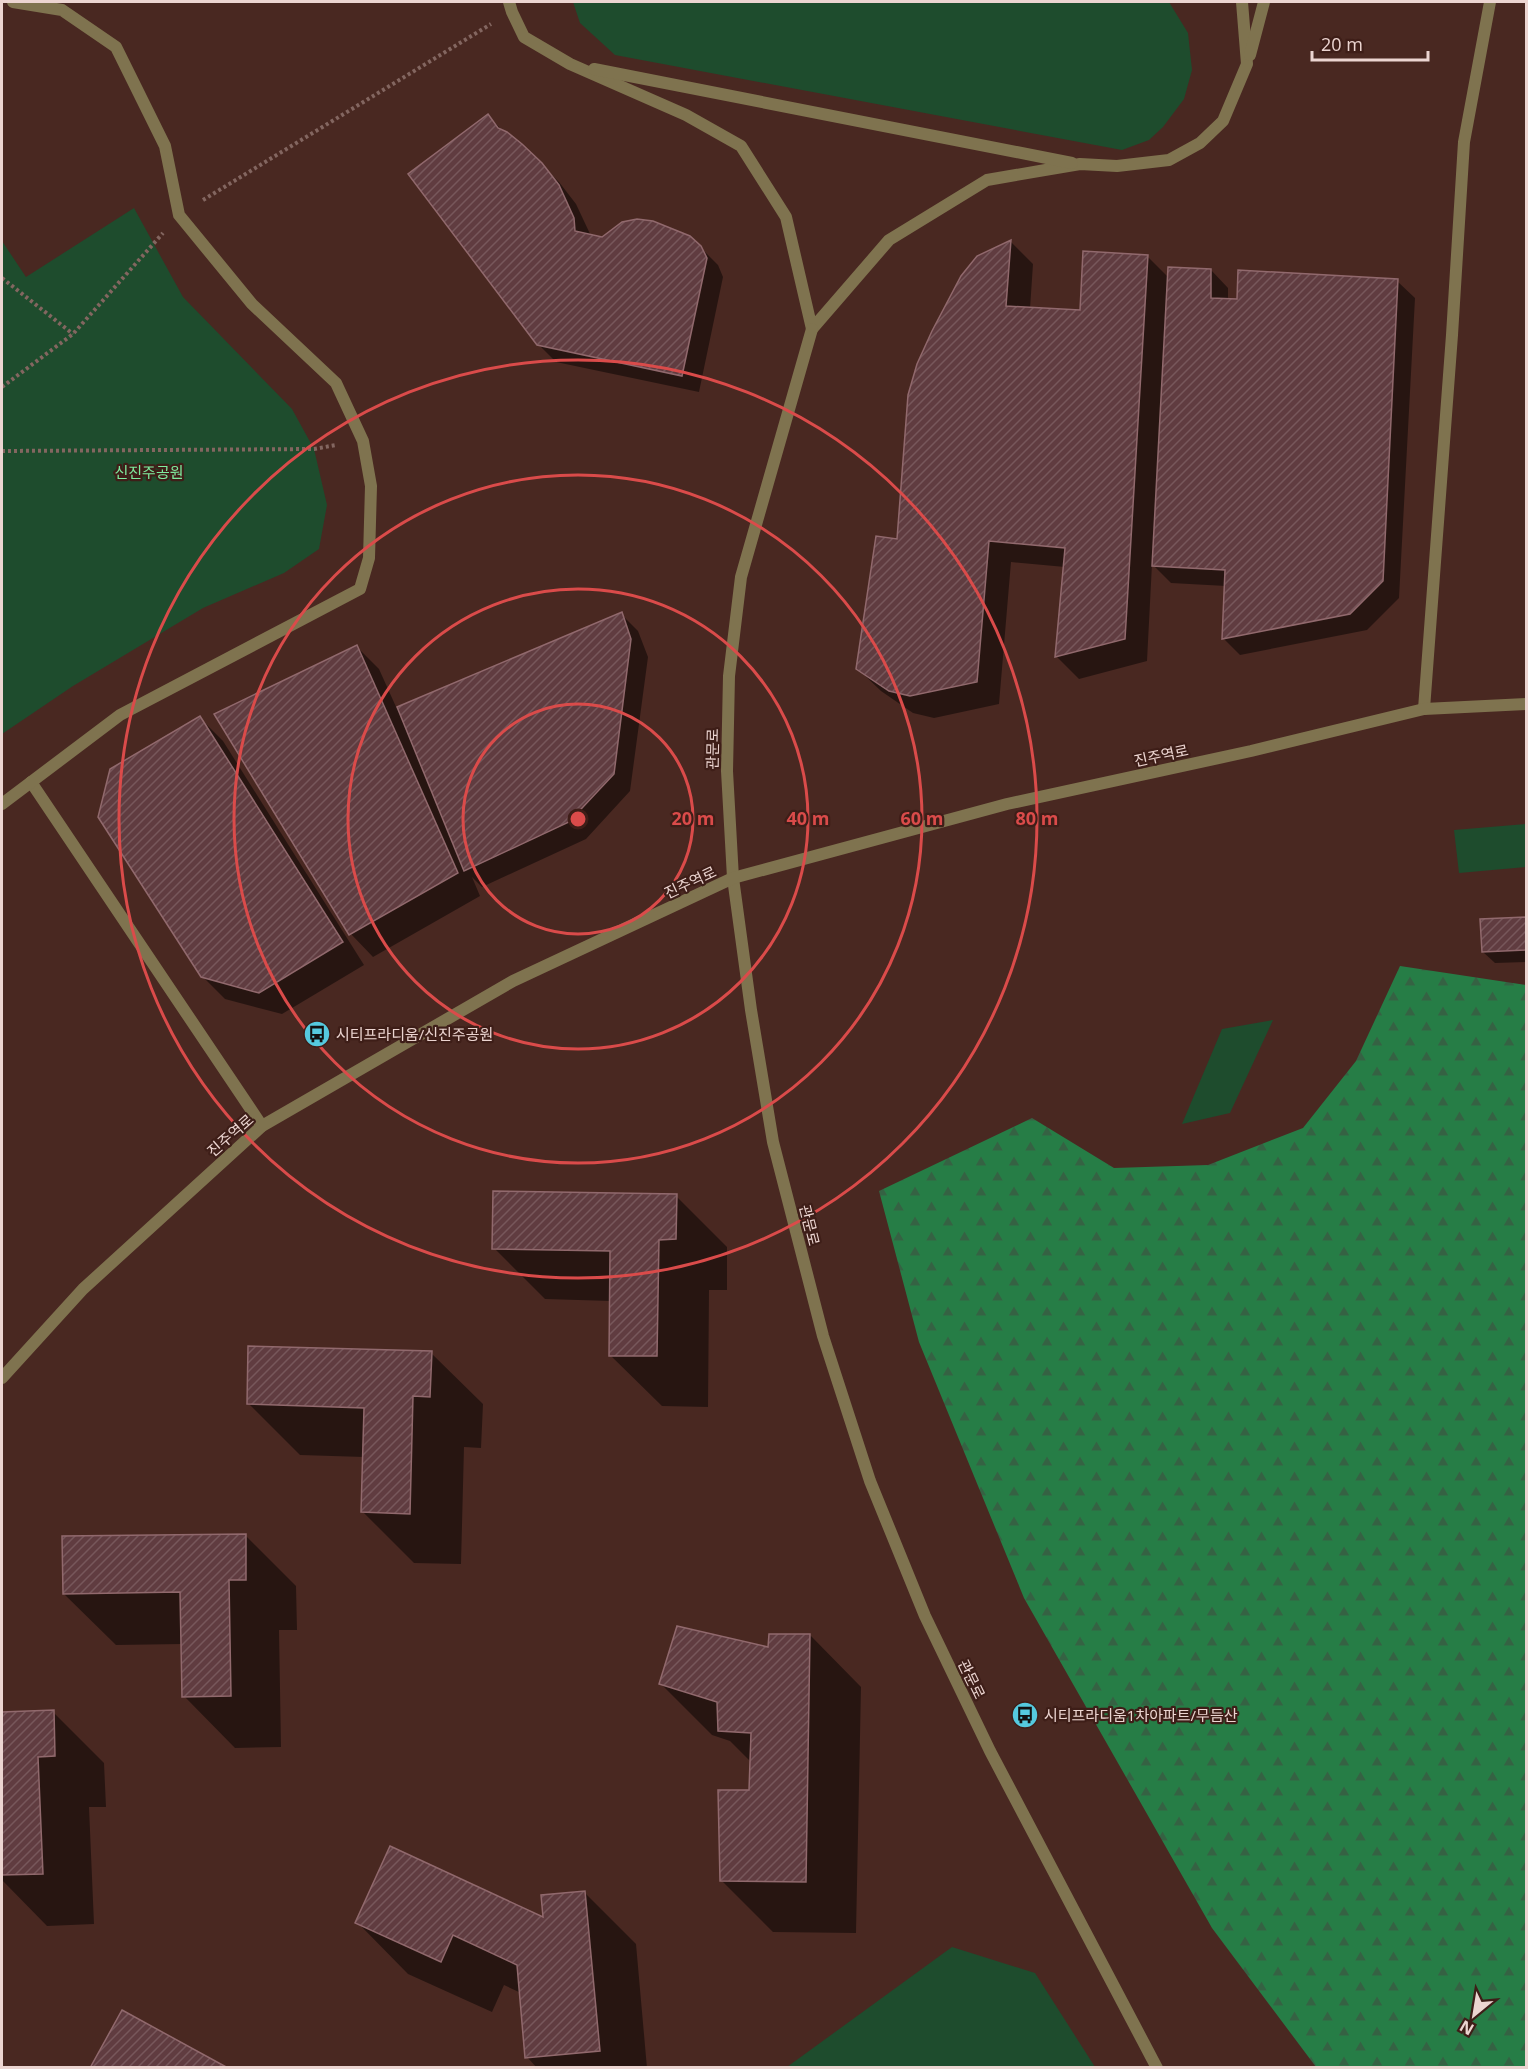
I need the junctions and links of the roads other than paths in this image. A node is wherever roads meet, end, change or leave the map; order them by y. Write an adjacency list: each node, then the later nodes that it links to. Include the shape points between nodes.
1 (13, 2): 12 (street, via 62,10 116,47 165,146 179,215 252,304 336,383 363,441 371,486 369,558 360,589 120,715)
2 (1242, 2): 7 (street)
3 (1264, 2): 7 (street)
4 (1490, 2): 11 (street, via 1464,142)
5 (511, 7): 6 (street, via 524,37)
6 (570, 64): 8 (street); 9 (street, via 686,114 741,146 786,217)
7 (1247, 64): 8 (street, via 1223,121 1200,143 1169,160 1117,166)
8 (1080, 164): 9 (street, via 987,180 889,240)
9 (812, 329): 14 (street, 관문로, via 741,577 729,676 727,747)
10 (1527, 704): 11 (street, 진주역로)
11 (1424, 709): 14 (street, 진주역로, via 1006,804)
12 (31, 782): 13 (street); 15 (street)
13 (2, 804)
14 (733, 878): 15 (street, 진주역로, via 513,981); 17 (street, 관문로, via 773,1142 823,1336 870,1481 925,1616 990,1751)
15 (262, 1126): 16 (street, 진주역로, via 83,1289)
16 (2, 1378)
17 (1157, 2067)

